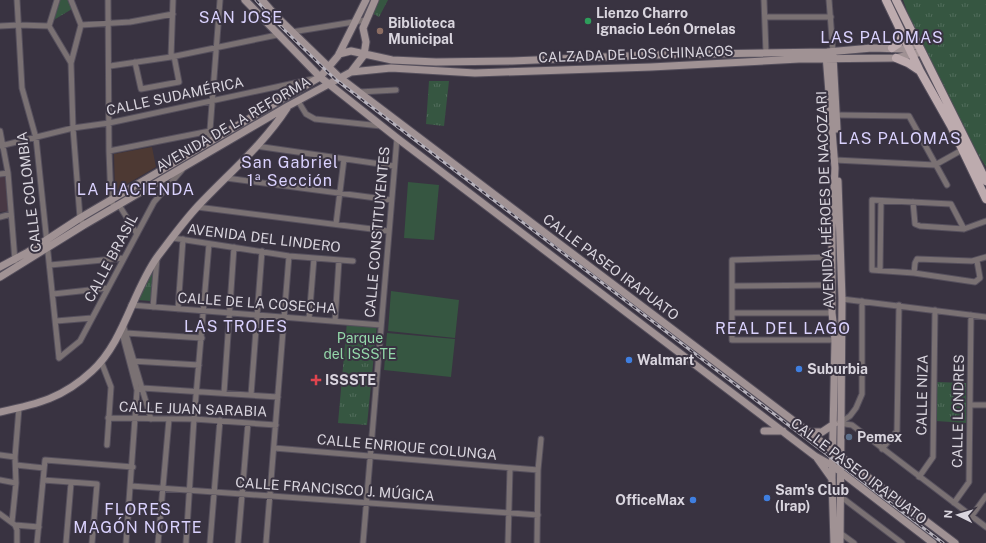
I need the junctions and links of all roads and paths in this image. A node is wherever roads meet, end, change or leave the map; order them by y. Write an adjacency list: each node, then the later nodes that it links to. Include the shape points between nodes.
1 (17, 0): 21 (street, CALLE COLOMBIA)
2 (56, 0): 24 (street)
3 (71, 0): 22 (street)
4 (108, 0): 20 (street)
5 (174, 0): 15 (street)
6 (220, 0): 30 (street)
7 (245, 0): 26 (main road, CALLE PASEO IRAPUATO)
8 (262, 0): 25 (main road, CALLE PASEO IRAPUATO)
9 (366, 0): 19 (main road, AVENIDA DE LA REFORMA)
10 (375, 0): 18 (main road)
11 (764, 0): 16 (street)
12 (829, 0): 17 (street, AVENIDA HÉROES DE NACOZARI)
13 (886, 0): 27 (main road)
14 (896, 0): 29 (main road)
15 (173, 14): 20 (street); 37 (street)
16 (765, 17): 17 (street); 32 (street)
17 (831, 17): 38 (street, AVENIDA HÉROES DE NACOZARI)
18 (366, 20): 19 (street); 28 (main road)
19 (355, 22): 25 (street); 35 (main road, AVENIDA DE LA REFORMA)
20 (108, 24): 22 (street); 45 (street)
21 (19, 25): 23 (street); 24 (street); 66 (street, CALLE COLOMBIA, via 22,88)
22 (81, 25): 44 (street)
23 (0, 26)
24 (49, 26): 44 (street)
25 (292, 32): 46 (main road, CALLE PASEO IRAPUATO)
26 (277, 35): 30 (street); 52 (main road, CALLE PASEO IRAPUATO)
27 (903, 35): 31 (main road); 33 (main road)
28 (366, 42): 36 (main road); 39 (main road)
29 (918, 44): 33 (main road, CALZADA DE LOS CHINACOS); 34 (main road)
30 (216, 46): 37 (street); 57 (street)
31 (892, 48): 33 (main road, CALZADA DE LOS CHINACOS); 38 (main road, CALZADA DE LOS CHINACOS, via 872,48)
32 (766, 52): 38 (main road, CALZADA DE LOS CHINACOS); 41 (main road, CALZADA DE LOS CHINACOS)
33 (911, 52): 34 (main road, CALZADA DE LOS CHINACOS); 40 (main road, CALZADA DE LOS CHINACOS); 49 (main road)
34 (922, 52): 81 (main road)
35 (339, 54): 36 (main road, CALZADA DE LOS CHINACOS, via 351,51); 46 (main road, AVENIDA DE LA REFORMA)
36 (365, 54): 39 (main road, CALZADA DE LOS CHINACOS); 50 (main road, AVENIDA DE LA REFORMA)
37 (173, 56): 43 (street); 43 (street, via 179,82 141,89)
38 (830, 56): 40 (main road, CALZADA DE LOS CHINACOS); 47 (main road, CALZADA DE LOS CHINACOS); 60 (main road, AVENIDA HÉROES DE NACOZARI); 74 (main road, AVENIDA HÉROES DE NACOZARI)
39 (381, 58): 42 (main road, CALZADA DE LOS CHINACOS)
40 (896, 58): 49 (main road)
41 (562, 59): 42 (main road, CALZADA DE LOS CHINACOS); 47 (main road)
42 (422, 61): 48 (main road)
43 (135, 62): 45 (street)
44 (71, 63): 63 (street)
45 (110, 66): 61 (street)
46 (329, 68): 51 (main road, CALLE PASEO IRAPUATO); 52 (main road, AVENIDA DE LA REFORMA)
47 (562, 70): 48 (main road, CALZADA DE LOS CHINACOS, via 475,73)
48 (421, 71): 50 (main road, CALZADA DE LOS CHINACOS, via 391,68)
49 (920, 71): 71 (main road)
50 (351, 72): 51 (main road, AVENIDA DE LA REFORMA); 54 (main road)
51 (339, 77): 53 (main road, AVENIDA DE LA REFORMA); 54 (main road, CALLE PASEO IRAPUATO)
52 (319, 78): 53 (main road, CALLE PASEO IRAPUATO); 57 (street, CALLE SUDAMÉRICA); 68 (main road, AVENIDA DE LA REFORMA)
53 (328, 84): 58 (main road, AVENIDA DE LA REFORMA); 62 (main road, CALLE PASEO IRAPUATO)
54 (351, 87): 56 (main road, CALLE PASEO IRAPUATO)
55 (396, 90): 56 (street)
56 (359, 92): 173 (main road, CALLE PASEO IRAPUATO)
57 (213, 100): 61 (street, CALLE SUDAMÉRICA); 65 (street)
58 (298, 100): 59 (main road, AVENIDA DE LA REFORMA); 62 (street, via 306,114 315,119)
59 (288, 106): 70 (main road); 77 (main road, AVENIDA DE LA REFORMA)
60 (837, 115): 74 (main road, AVENIDA HÉROES DE NACOZARI); 75 (street, via 909,116)
61 (109, 123): 63 (street, CALLE SUDAMÉRICA); 72 (street)
62 (381, 126): 67 (main road, CALLE PASEO IRAPUATO)
63 (73, 128): 66 (street, CALLE SUDAMÉRICA); 92 (street)
64 (0, 131): 69 (street)
65 (210, 131): 68 (street); 72 (street)
66 (36, 138): 69 (street, CALLE SUDAMÉRICA); 101 (street, CALLE COLOMBIA)
67 (397, 138): 76 (street, CALLE CONSTITUYENTES); 172 (main road, CALLE PASEO IRAPUATO)
68 (209, 143): 88 (main road, AVENIDA DE LA REFORMA)
69 (2, 145): 78 (street)
70 (256, 146): 73 (street); 80 (main road)
71 (962, 150): 75 (street); 84 (main road)
72 (109, 151): 88 (street)
73 (344, 159): 76 (street); 83 (street)
74 (836, 160): 75 (street); 109 (main road, AVENIDA HÉROES DE NACOZARI); 126 (main road, AVENIDA HÉROES DE NACOZARI)
75 (935, 165): 82 (street)
76 (394, 166): 85 (street, CALLE CONSTITUYENTES)
77 (184, 167): 88 (main road, AVENIDA DE LA REFORMA); 98 (street, CALLE BRASIL, via 154,202)
78 (8, 173): 79 (street); 90 (street)
79 (0, 174)
80 (226, 178): 83 (street); 89 (main road)
81 (986, 181)
82 (947, 185)
83 (340, 193): 85 (street); 94 (street)
84 (986, 199)
85 (391, 200): 97 (street, CALLE CONSTITUYENTES)
86 (881, 201): 87 (street); 119 (street); 119 (street, via 872,200 872,270)
87 (913, 202): 96 (street, via 951,204); 96 (street, via 915,224)
88 (115, 204): 92 (main road, AVENIDA DE LA REFORMA); 95 (main road, AVENIDA DE LA REFORMA); 98 (street)
89 (197, 207): 94 (street); 99 (main road)
90 (11, 214): 91 (street); 112 (street)
91 (0, 217)
92 (80, 218): 95 (street); 101 (main road, AVENIDA DE LA REFORMA)
93 (986, 221): 96 (street)
94 (336, 224): 97 (street)
95 (84, 225): 103 (main road, AVENIDA DE LA REFORMA)
96 (964, 229)
97 (388, 231): 145 (street, CALLE CONSTITUYENTES)
98 (137, 234): 110 (street, CALLE BRASIL)
99 (173, 238): 100 (street, AVENIDA DEL LINDERO); 108 (main road)
100 (183, 239): 102 (street, AVENIDA DEL LINDERO); 131 (street)
101 (47, 240): 103 (street, CALLE COLOMBIA); 112 (main road, AVENIDA DE LA REFORMA)
102 (209, 244): 104 (street, AVENIDA DEL LINDERO); 133 (street)
103 (47, 248): 116 (street, CALLE COLOMBIA); 118 (main road, AVENIDA DE LA REFORMA)
104 (234, 248): 105 (street, AVENIDA DEL LINDERO); 134 (street)
105 (262, 251): 106 (street, AVENIDA DEL LINDERO); 137 (street)
106 (289, 256): 111 (street, AVENIDA DEL LINDERO); 139 (street)
107 (986, 256): 115 (street)
108 (157, 257): 128 (main road); 130 (street)
109 (832, 257): 122 (main road, AVENIDA HÉROES DE NACOZARI); 123 (street, via 732,260)
110 (124, 258): 116 (street); 124 (street, CALLE BRASIL)
111 (314, 258): 113 (street, AVENIDA DEL LINDERO); 142 (street)
112 (14, 259): 117 (main road, AVENIDA DE LA REFORMA); 118 (street)
113 (339, 260): 114 (street, AVENIDA DEL LINDERO); 144 (street)
114 (353, 261)
115 (977, 261): 120 (street, via 917,259); 120 (street, via 980,278 975,282)
116 (50, 265): 125 (street, CALLE COLOMBIA)
117 (0, 266)
118 (16, 267): 121 (main road, AVENIDA DE LA REFORMA)
119 (880, 270): 120 (street)
120 (914, 273)
121 (0, 278)
122 (832, 284): 123 (street); 136 (main road, AVENIDA HÉROES DE NACOZARI)
123 (732, 286): 135 (street)
124 (108, 288): 125 (street); 141 (street, CALLE BRASIL)
125 (53, 294): 143 (street, CALLE COLOMBIA)
126 (842, 299): 127 (street); 169 (main road, AVENIDA HÉROES DE NACOZARI)
127 (862, 301): 129 (street); 169 (street, via 862,394 850,416)
128 (131, 305): 130 (street, CALLE DE LA COSECHA); 146 (main road)
129 (899, 305): 132 (street); 177 (street, via 897,431)
130 (153, 307): 131 (street, CALLE DE LA COSECHA)
131 (178, 309): 133 (street, CALLE DE LA COSECHA)
132 (935, 310): 138 (street); 191 (street, CALLE NIZA, via 933,457)
133 (204, 311): 134 (street, CALLE DE LA COSECHA); 147 (street)
134 (231, 313): 137 (street, CALLE DE LA COSECHA); 155 (street)
135 (732, 313): 136 (street); 148 (street, via 732,340)
136 (832, 313): 148 (main road, AVENIDA HÉROES DE NACOZARI)
137 (256, 315): 139 (street, CALLE DE LA COSECHA); 156 (street)
138 (971, 315): 140 (street); 159 (street, CALLE LONDRES)
139 (283, 317): 142 (street, CALLE DE LA COSECHA); 157 (street)
140 (986, 317)
141 (92, 318): 143 (street); 149 (street, CALLE BRASIL, via 80,341)
142 (310, 319): 144 (street, CALLE DE LA COSECHA)
143 (56, 321): 149 (street, CALLE COLOMBIA)
144 (335, 321): 145 (street, CALLE DE LA COSECHA)
145 (381, 324): 180 (street, CALLE CONSTITUYENTES)
146 (123, 329): 147 (street); 150 (main road); 151 (street)
147 (202, 338): 152 (street)
148 (835, 340): 169 (main road, AVENIDA HÉROES DE NACOZARI)
149 (59, 358)
150 (101, 361): 160 (main road, via 92,371 54,398); 162 (street, via 111,387)
151 (132, 362): 152 (street); 153 (street)
152 (199, 365): 154 (street)
153 (139, 389): 154 (street); 163 (street); 164 (street)
154 (197, 392): 155 (street); 166 (street)
155 (224, 393): 156 (street)
156 (250, 395): 157 (street)
157 (278, 397): 170 (street)
158 (986, 405): 159 (street)
159 (970, 406): 205 (street, CALLE LONDRES, via 969,482)
160 (19, 408): 161 (main road); 183 (street)
161 (0, 412)
162 (108, 418): 163 (street, CALLE JUAN SARABIA); 175 (street)
163 (136, 419): 164 (street, CALLE JUAN SARABIA); 186 (street)
164 (151, 419): 165 (street, CALLE JUAN SARABIA)
165 (169, 419): 166 (street, CALLE JUAN SARABIA); 198 (street)
166 (194, 419): 167 (street, CALLE JUAN SARABIA); 199 (street)
167 (220, 420): 168 (street, CALLE JUAN SARABIA); 200 (street)
168 (248, 422): 170 (street, CALLE JUAN SARABIA); 201 (street)
169 (837, 423): 173 (main road, via 822,432); 177 (street, via 852,425); 178 (main road, AVENIDA HÉROES DE NACOZARI); 182 (main road, AVENIDA HÉROES DE NACOZARI)
170 (276, 425): 176 (street)
171 (764, 431): 172 (main road)
172 (783, 432): 181 (main road, CALLE PASEO IRAPUATO)
173 (808, 432): 178 (main road, CALLE PASEO IRAPUATO)
174 (541, 440): 189 (street)
175 (107, 445)
176 (274, 448): 180 (street, CALLE ENRIQUE COLUNGA); 202 (street)
177 (882, 449): 191 (street)
178 (833, 451): 182 (main road, CALLE PASEO IRAPUATO); 185 (main road, AVENIDA HÉROES DE NACOZARI)
179 (0, 454): 183 (street)
180 (371, 456): 188 (street, CALLE ENRIQUE COLUNGA); 206 (street, CALLE CONSTITUYENTES)
181 (815, 456): 185 (main road, CALLE PASEO IRAPUATO); 192 (main road)
182 (840, 456): 190 (main road, AVENIDA HÉROES DE NACOZARI); 233 (main road, CALLE PASEO IRAPUATO)
183 (15, 457): 184 (street)
184 (16, 465): 187 (street); 195 (street)
185 (833, 466): 190 (main road, CALLE PASEO IRAPUATO); 192 (main road, AVENIDA HÉROES DE NACOZARI)
186 (133, 467): 187 (street, via 45,460); 197 (street)
187 (44, 468): 194 (street)
188 (510, 468): 189 (street, CALLE ENRIQUE COLUNGA); 208 (street)
189 (538, 470): 209 (street)
190 (840, 473): 203 (main road, AVENIDA HÉROES DE NACOZARI); 232 (main road, CALLE PASEO IRAPUATO)
191 (919, 477): 205 (street)
192 (832, 479): 203 (main road, AVENIDA HÉROES DE NACOZARI)
193 (0, 480): 195 (street)
194 (43, 480): 196 (street); 212 (street)
195 (16, 483): 211 (street)
196 (71, 483): 217 (street); 218 (street, via 97,484)
197 (131, 486): 198 (street, CALLE FRANCISCO J. MÚGICA); 219 (street)
198 (163, 488): 199 (street, CALLE FRANCISCO J. MÚGICA); 220 (street)
199 (190, 491): 200 (street, CALLE FRANCISCO J. MÚGICA); 221 (street)
200 (214, 492): 201 (street, CALLE FRANCISCO J. MÚGICA); 222 (street)
201 (242, 494): 202 (street, CALLE FRANCISCO J. MÚGICA); 223 (street)
202 (270, 496): 206 (street, CALLE FRANCISCO J. MÚGICA); 224 (street)
203 (836, 496): 228 (main road, AVENIDA HÉROES DE NACOZARI); 229 (main road); 231 (street)
204 (986, 496): 210 (street)
205 (954, 503): 210 (street)
206 (367, 504): 208 (street, CALLE FRANCISCO J. MÚGICA); 225 (street, CALLE CONSTITUYENTES)
207 (0, 514): 211 (street)
208 (510, 514): 209 (street, CALLE FRANCISCO J. MÚGICA); 226 (street)
209 (538, 515): 227 (street)
210 (971, 517): 213 (street)
211 (14, 523): 212 (street); 215 (street)
212 (39, 527): 216 (street)
213 (986, 527)
214 (843, 535): 230 (street)
215 (17, 543)
216 (37, 543)
217 (66, 543)
218 (92, 543)
219 (126, 543)
220 (158, 543)
221 (186, 543)
222 (210, 543)
223 (238, 543)
224 (266, 543)
225 (363, 543)
226 (508, 543)
227 (537, 543)
228 (834, 543)
229 (840, 543)
230 (854, 543)
231 (902, 543)
232 (933, 543)
233 (955, 543)

